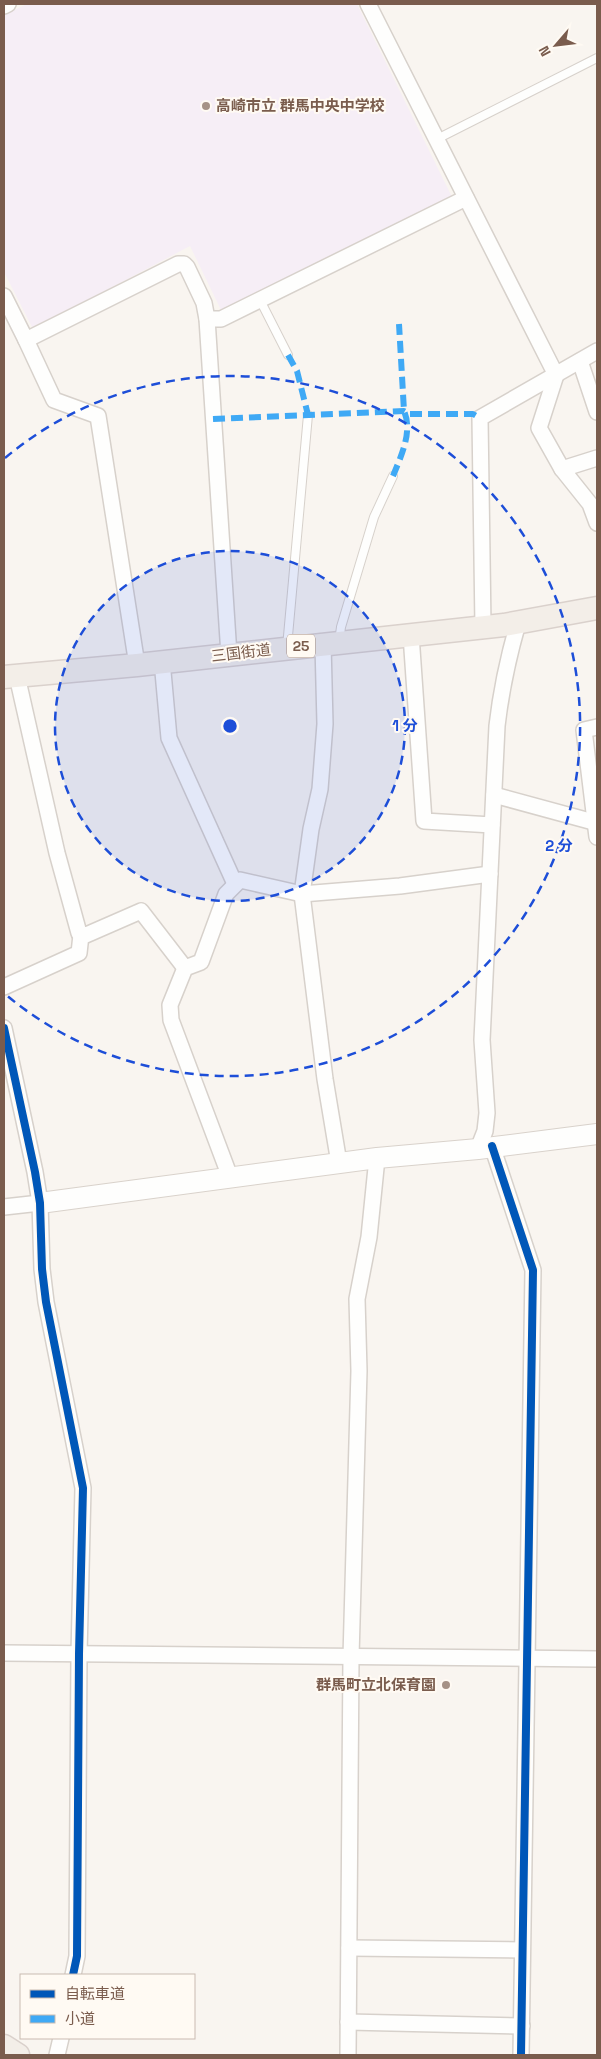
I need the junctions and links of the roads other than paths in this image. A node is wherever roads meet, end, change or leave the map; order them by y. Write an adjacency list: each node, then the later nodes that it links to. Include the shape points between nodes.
1 (8, 4): 3 (street)
2 (368, 4): 5 (street)
3 (4, 6)
4 (597, 58): 5 (lane)
5 (437, 139): 6 (street)
6 (466, 198): 8 (street); 14 (street)
7 (4, 297): 10 (street)
8 (260, 300): 9 (street, via 221,319); 12 (lane)
9 (207, 319): 10 (street, via 204,303 187,267 178,264); 27 (street)
10 (26, 340): 29 (street, via 54,400 98,416)
11 (597, 351): 13 (street)
12 (288, 355)
13 (580, 361): 14 (street); 15 (street)
14 (556, 375): 18 (street, via 539,428); 23 (street, via 480,418)
15 (597, 412)
16 (308, 415): 26 (lane)
17 (597, 458): 18 (street)
18 (562, 469): 20 (street, via 590,504)
19 (393, 476): 25 (lane, via 374,517 341,627)
20 (597, 523)
21 (597, 608): 22 (main road, 三国街道 / 25)
22 (518, 623): 23 (main road, 三国街道 / 25); 32 (street, via 500,694)
23 (483, 627): 24 (main road, 三国街道 / 25)
24 (411, 635): 25 (main road, 三国街道 / 25); 33 (street, via 424,821)
25 (331, 643): 26 (main road, 三国街道 / 25); 37 (street, via 320,789)
26 (287, 647): 27 (main road, 三国街道 / 25)
27 (229, 655): 28 (main road, 三国街道 / 25)
28 (162, 661): 29 (main road, 三国街道 / 25); 36 (street, via 169,738)
29 (137, 665): 30 (main road, 三国街道 / 25)
30 (10, 677): 38 (street)
31 (597, 727): 34 (street, via 584,730)
32 (494, 795): 33 (street); 34 (street)
33 (492, 825): 35 (street)
34 (596, 828)
35 (490, 874): 37 (street); 43 (street, via 482,1040 487,1113)
36 (235, 884): 37 (street, via 240,880); 39 (street, via 226,894 201,962)
37 (302, 894): 45 (street, via 325,1079)
38 (81, 935): 39 (street, via 141,911); 40 (street, via 79,952)
39 (185, 968): 46 (street, via 170,1004 172,1020)
40 (4, 987)
41 (4, 1028): 47 (street)
42 (597, 1134): 43 (street)
43 (485, 1147): 44 (street); 52 (street, via 532,1270)
44 (376, 1158): 45 (street); 51 (street, via 368,1237 357,1299 359,1371)
45 (339, 1162): 46 (street)
46 (230, 1177): 47 (street)
47 (40, 1203): 48 (street); 50 (street, via 46,1302 83,1488)
48 (4, 1207)
49 (4, 1653): 50 (street)
50 (79, 1654): 51 (street); 56 (street, via 77,1956)
51 (351, 1658): 52 (street); 54 (street)
52 (526, 1659): 53 (street); 55 (street)
53 (597, 1659)
54 (349, 1948): 55 (street); 57 (street)
55 (522, 1950): 58 (street)
56 (73, 1974)
57 (348, 2022): 58 (street); 63 (street)
58 (522, 2026): 64 (street)
59 (61, 2039): 62 (street)
60 (4, 2046): 61 (main road)
61 (18, 2055)
62 (57, 2055)
63 (348, 2055)
64 (521, 2055)

